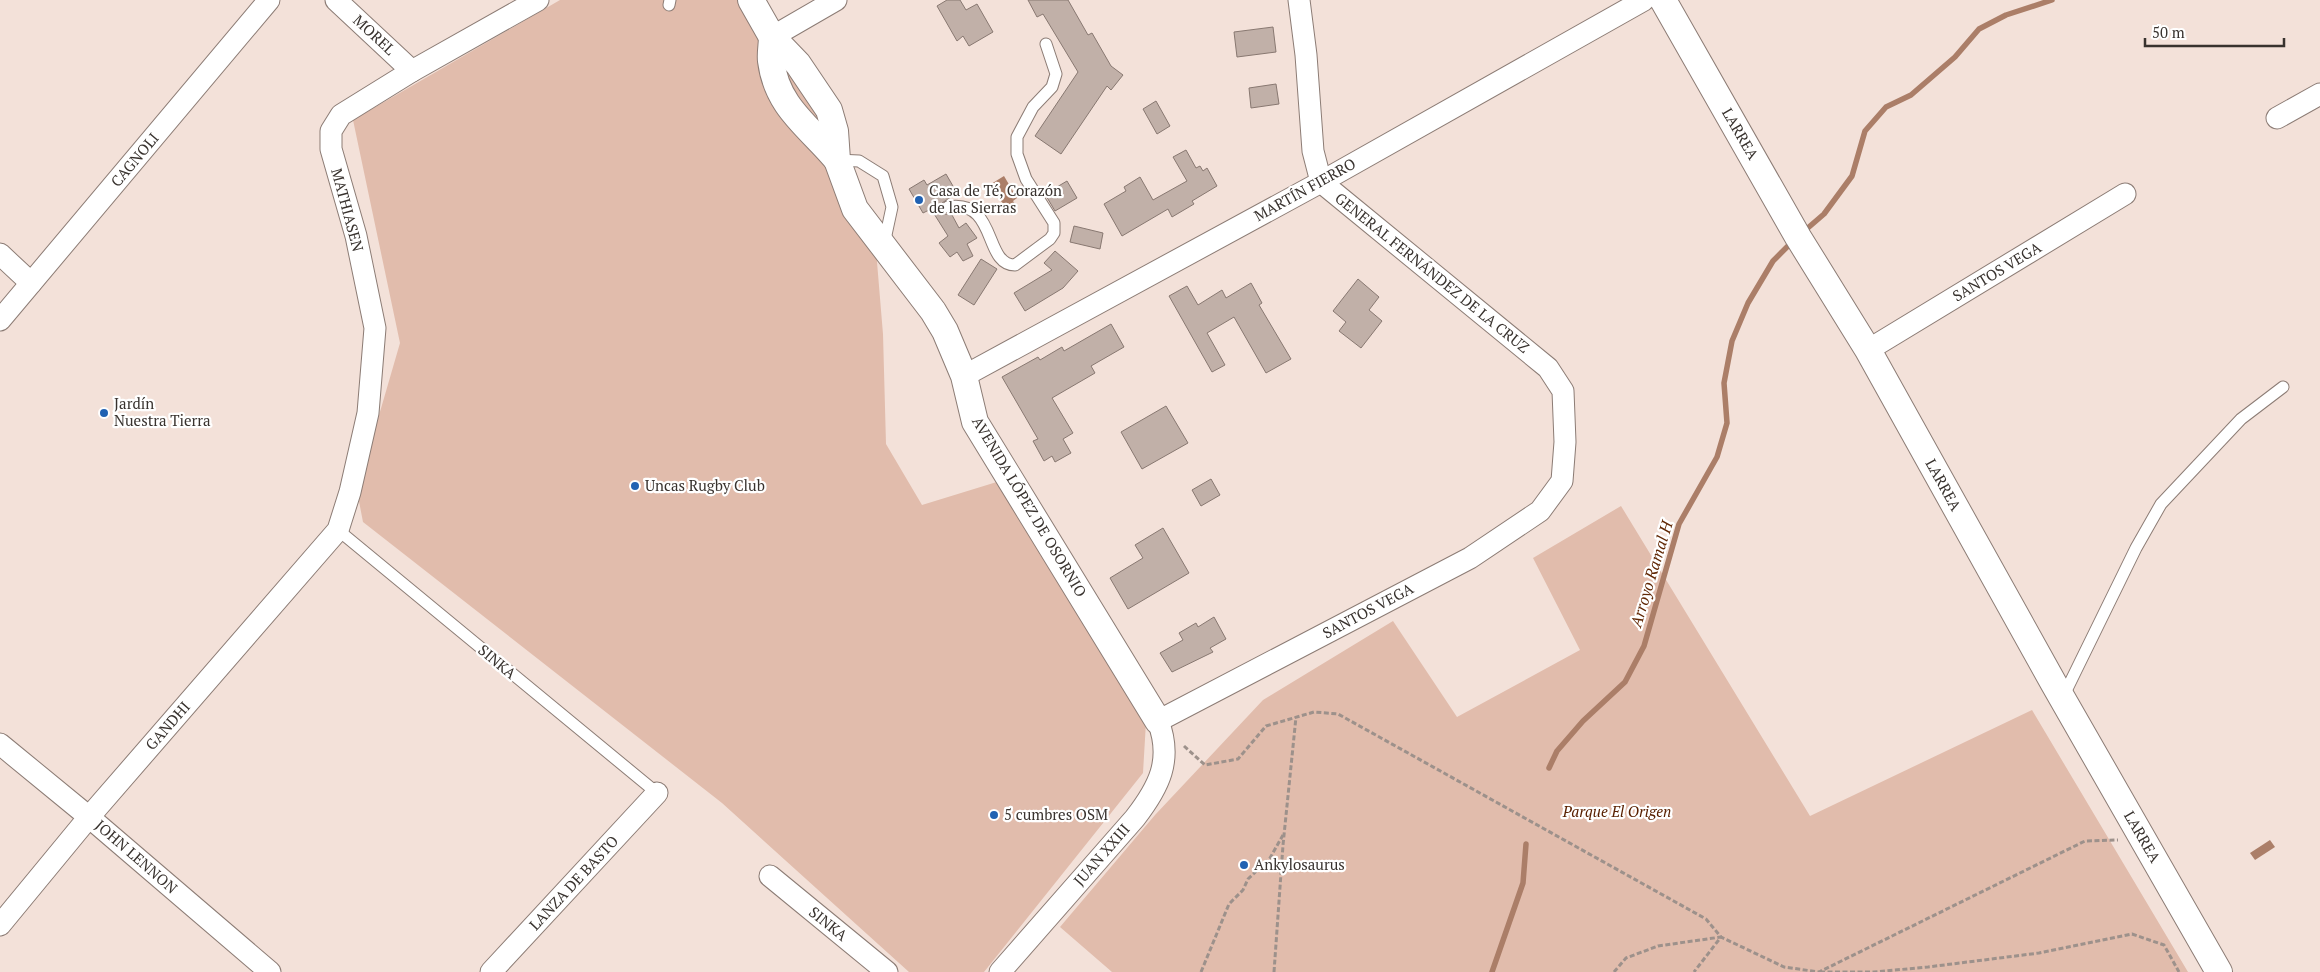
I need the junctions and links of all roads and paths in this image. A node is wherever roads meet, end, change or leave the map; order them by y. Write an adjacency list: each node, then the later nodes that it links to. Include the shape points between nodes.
1 (269, 0): 20 (street, CAGNOLI)
2 (336, 0): 11 (street, MOREL)
3 (538, 0): 11 (street, MATHIASEN)
4 (752, 0): 9 (street, AVENIDA LÓPEZ DE OSORNIO)
5 (836, 0): 9 (street)
6 (1299, 0): 15 (street, GENERAL FERNÁNDEZ DE LA CRUZ, via 1313,150)
7 (1644, 0): 15 (street, MARTÍN FIERRO)
8 (1663, 0): 22 (street, LARREA, via 1798,237)
9 (772, 37): 14 (street, AVENIDA LÓPEZ DE OSORNIO, via 774,74 787,104 797,119)
10 (1046, 44): 17 (lane, via 1056,74 1052,87 1033,107 1017,137 1017,154 1026,179 1054,223 1054,233 1015,266 1009,265 1000,260 977,214 963,207)
11 (412, 71): 26 (street, MATHIASEN, via 341,115 331,131 331,149 356,236 375,328 368,413)
12 (2320, 94): 13 (street)
13 (2277, 118)
14 (837, 160): 18 (street, AVENIDA LÓPEZ DE OSORNIO, via 855,209); 18 (lane, via 859,161 883,176 892,207)
15 (1321, 182): 23 (street, MARTÍN FIERRO); 25 (street, GENERAL FERNÁNDEZ DE LA CRUZ, via 1548,368 1563,392 1565,442)
16 (2125, 194): 22 (street, SANTOS VEGA)
17 (948, 207)
18 (884, 247): 23 (street, AVENIDA LÓPEZ DE OSORNIO, via 933,311)
19 (0, 254): 20 (street)
20 (31, 283): 21 (street, CAGNOLI)
21 (0, 320)
22 (1868, 350): 27 (street, LARREA)
23 (964, 376): 29 (street, AVENIDA LÓPEZ DE OSORNIO, via 975,422)
24 (2284, 387): 27 (lane, via 2241,419 2160,504)
25 (1562, 480): 29 (street, SANTOS VEGA, via 1540,511 1470,558)
26 (338, 530): 31 (lane, SINKA); 32 (street, GANDHI)
27 (2062, 698): 34 (street, LARREA)
28 (1296, 718): 29 (path, via 1266,726 1238,759 1205,765); 33 (path); 37 (path, via 1314,712 1338,714 1706,919)
29 (1158, 721): 41 (street, JUAN XXIII, via 1165,738 1165,749 1161,778 1155,791)
30 (0, 744): 32 (street, JOHN LENNON)
31 (656, 794): 39 (street, LANZA DE BASTO)
32 (89, 817): 36 (street, GANDHI); 38 (street, JOHN LENNON)
33 (1284, 834): 42 (path, via 1270,858 1229,904); 43 (path)
34 (2146, 845): 47 (path, via 2116,839 2085,842); 49 (street, LARREA)
35 (770, 876): 40 (street, SINKA)
36 (0, 925)
37 (1721, 937): 44 (path, via 1658,946 1626,958); 45 (path); 46 (path, via 1784,967)
38 (270, 972)
39 (492, 972)
40 (887, 972)
41 (1000, 972)
42 (1201, 972)
43 (1274, 972)
44 (1614, 972)
45 (1694, 972)
46 (1807, 972): 47 (path)
47 (1819, 972): 48 (path, via 1928,968 2040,953 2132,934 2164,945)
48 (2179, 972)
49 (2219, 972)

